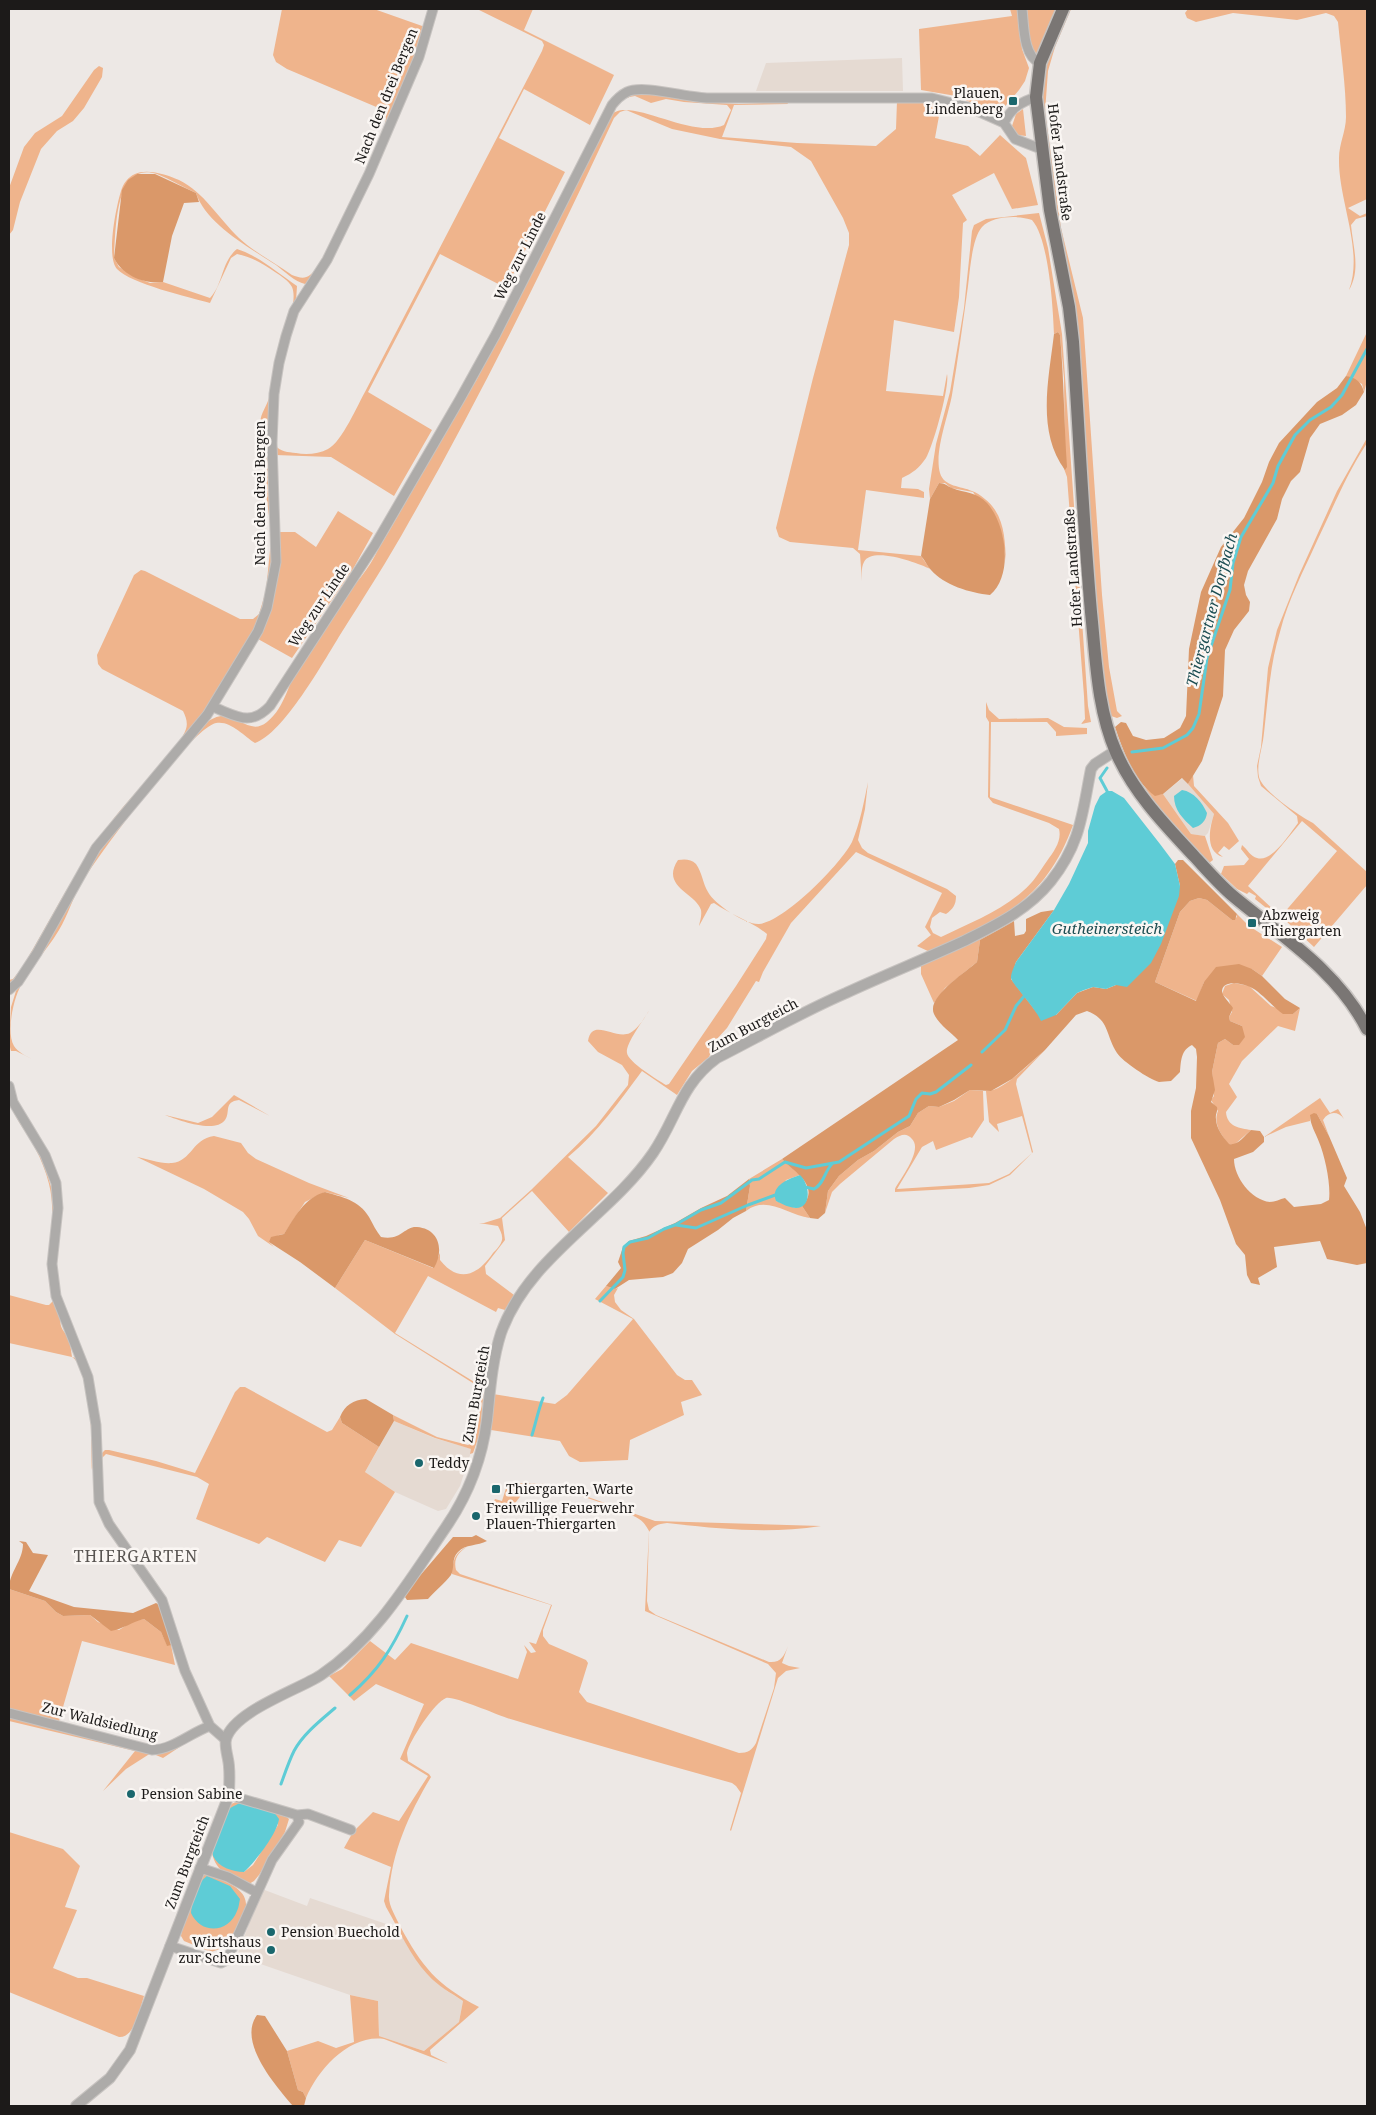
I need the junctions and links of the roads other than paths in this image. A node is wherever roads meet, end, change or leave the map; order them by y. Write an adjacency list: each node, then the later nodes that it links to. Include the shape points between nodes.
1 (433, 9): 8 (street, Nach den drei Bergen, via 419,58 369,174 327,260 294,311 286,336 274,394 272,443 276,562 267,608 258,631)
2 (1022, 9): 4 (street, via 1029,52 1032,59)
3 (1063, 9): 4 (main road, Hofer Landstraße)
4 (1040, 64): 5 (main road, Hofer Landstraße)
5 (1036, 97): 6 (street, via 1016,106); 7 (main road, Hofer Landstraße)
6 (1004, 123): 7 (street, Weg zur Linde, via 1015,139); 8 (street, Weg zur Linde, via 932,98 700,98 637,88 622,96 612,105 460,399 375,545 270,706 261,716 251,719)
7 (1041, 149): 9 (main road, Hofer Landstraße, via 1073,342 1098,684)
8 (213, 707): 10 (street, Nach den drei Bergen, via 96,848 37,952)
9 (1115, 751): 11 (main road, Hofer Landstraße, via 1142,797 1174,835 1233,895 1325,970 1351,1001); 15 (street, Zum Burgteich, via 1091,769 1081,826 1066,861 1050,883 1022,909 934,955 793,1019 717,1058 696,1076 651,1155 539,1273 507,1319 493,1367 477,1466 457,1511 392,1606 371,1632 336,1664 247,1716)
10 (9, 990)
11 (1367, 1029)
12 (9, 1086): 14 (street, via 13,1102 45,1154 56,1183 58,1208 52,1264 56,1296 88,1376 96,1425 99,1502 109,1524 162,1600 185,1671)
13 (9, 1713): 14 (street, Zur Waldsiedlung, via 152,1750 162,1750)
14 (210, 1726): 15 (street)
15 (226, 1740): 16 (street, Zum Burgteich, via 230,1770)
16 (228, 1795): 17 (street); 19 (street, Zum Burgteich)
17 (297, 1815): 18 (street, via 308,1814); 20 (street, via 298,1822 272,1860)
18 (351, 1830)
19 (200, 1868): 20 (street, via 228,1877); 21 (street, Zum Burgteich)
20 (256, 1892): 21 (street, via 226,1960 221,1963)
21 (170, 1946): 22 (street, Zum Burgteich, via 130,2050 110,2078)
22 (76, 2106)

